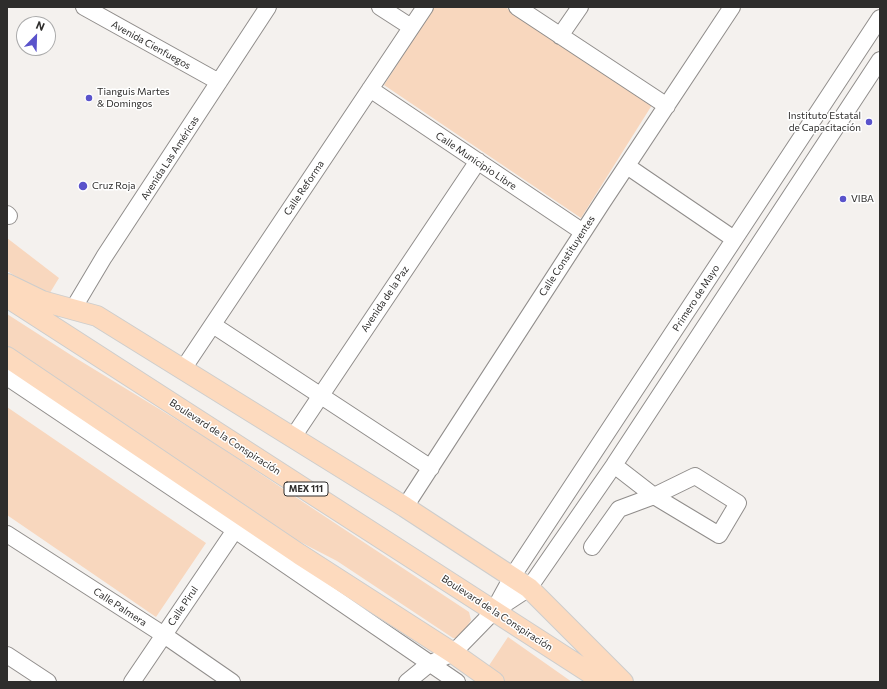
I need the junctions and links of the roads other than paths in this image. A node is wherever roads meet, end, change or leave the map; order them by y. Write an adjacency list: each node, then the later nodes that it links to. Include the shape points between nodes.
1 (84, 7): 12 (street, Avenida Cienfuegos)
2 (268, 7): 12 (street, Avenida Las Américas)
3 (380, 7): 9 (street)
4 (425, 7): 9 (street, Calle Reforma)
5 (516, 7): 10 (street)
6 (580, 7): 10 (street)
7 (732, 7): 14 (street, Calle Constituyentes)
8 (880, 18): 18 (street, Primero de Mayo)
9 (411, 27): 13 (street, Calle Reforma)
10 (560, 36): 14 (street)
11 (880, 60): 28 (street)
12 (219, 82): 21 (street, Avenida Las Américas)
13 (370, 89): 15 (street, Calle Municipio Libre); 22 (street, Calle Reforma)
14 (667, 106): 16 (street, Calle Constituyentes)
15 (478, 161): 17 (street, Calle Municipio Libre); 26 (street, Avenida de la Paz)
16 (627, 166): 17 (street, Calle Constituyentes); 18 (street)
17 (583, 232): 29 (street, Calle Constituyentes)
18 (734, 239): 35 (street, Primero de Mayo)
19 (7, 284): 21 (main road, via 42,301)
20 (7, 298): 37 (main road, Boulevard de la Conspiración / MEX 111)
21 (72, 309): 24 (main road, via 96,316)
22 (213, 325): 24 (street, Calle Reforma); 26 (street)
23 (7, 357): 39 (main road, via 299,554)
24 (183, 369): 27 (main road)
25 (7, 377): 32 (street)
26 (320, 396): 27 (street, Avenida de la Paz); 29 (street)
27 (293, 438): 31 (main road)
28 (614, 465): 30 (street); 36 (street)
29 (431, 468): 31 (street, Calle Constituyentes)
30 (654, 496): 30 (street, via 719,535 738,503 695,476); 34 (street, via 619,509)
31 (405, 507): 35 (main road)
32 (235, 530): 38 (street, Calle Pirul); 41 (street)
33 (7, 534): 38 (street, Calle Palmera)
34 (592, 547)
35 (512, 577): 36 (main road); 37 (street, Primero de Mayo)
36 (529, 588): 37 (street); 49 (main road)
37 (494, 611): 39 (street); 48 (main road, Boulevard de la Conspiración / MEX 111)
38 (164, 635): 43 (street, Calle Pirul); 44 (street, Calle Palmera)
39 (453, 653): 41 (street); 47 (main road)
40 (7, 655): 42 (street)
41 (429, 664): 45 (street); 46 (street)
42 (48, 682)
43 (132, 682)
44 (232, 682)
45 (407, 682)
46 (457, 682)
47 (494, 682)
48 (604, 682)
49 (623, 682)

